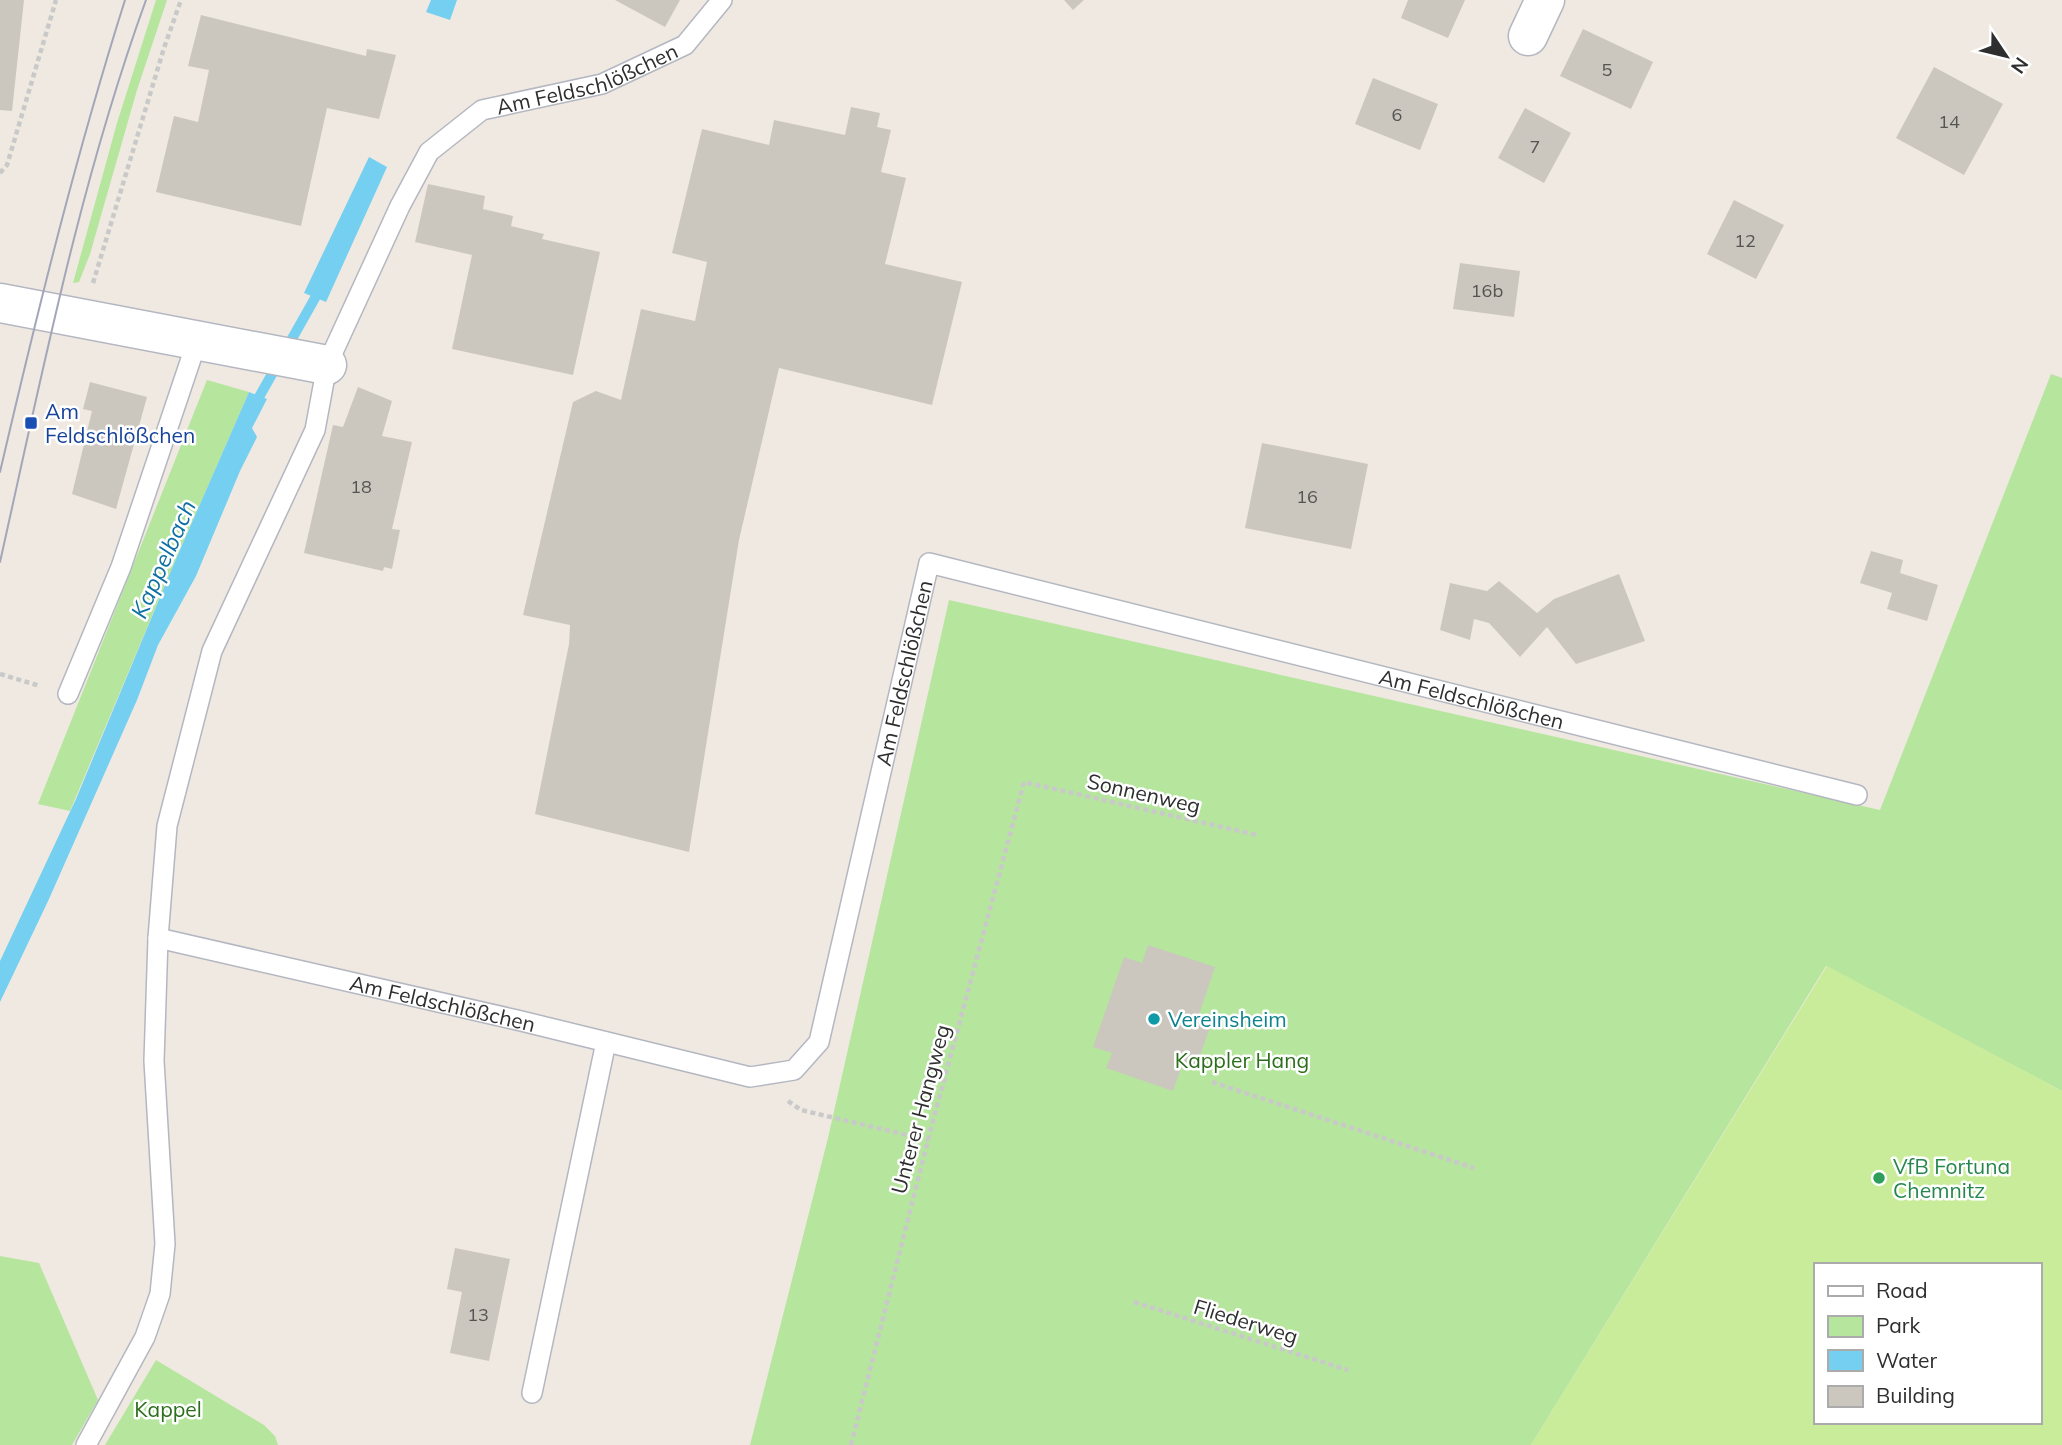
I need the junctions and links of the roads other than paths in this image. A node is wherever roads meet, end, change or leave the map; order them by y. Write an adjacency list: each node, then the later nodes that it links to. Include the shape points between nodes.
1 (722, 0): 6 (lane, Am Feldschlößchen, via 685,45 602,84 482,110 429,152)
2 (1545, 0): 3 (street)
3 (1528, 36)
4 (0, 303): 5 (street)
5 (197, 341): 6 (street); 7 (lane, via 121,567)
6 (327, 365): 9 (lane, Am Feldschlößchen, via 315,430 212,651 167,826)
7 (68, 695)
8 (1857, 795): 10 (lane, Am Feldschlößchen, via 929,563 819,1042 794,1069 750,1077)
9 (158, 938): 10 (lane, Am Feldschlößchen); 12 (lane, Am Feldschlößchen, via 154,1061 165,1244 160,1294 145,1338)
10 (606, 1042): 11 (lane)
11 (532, 1393)
12 (86, 1445)

